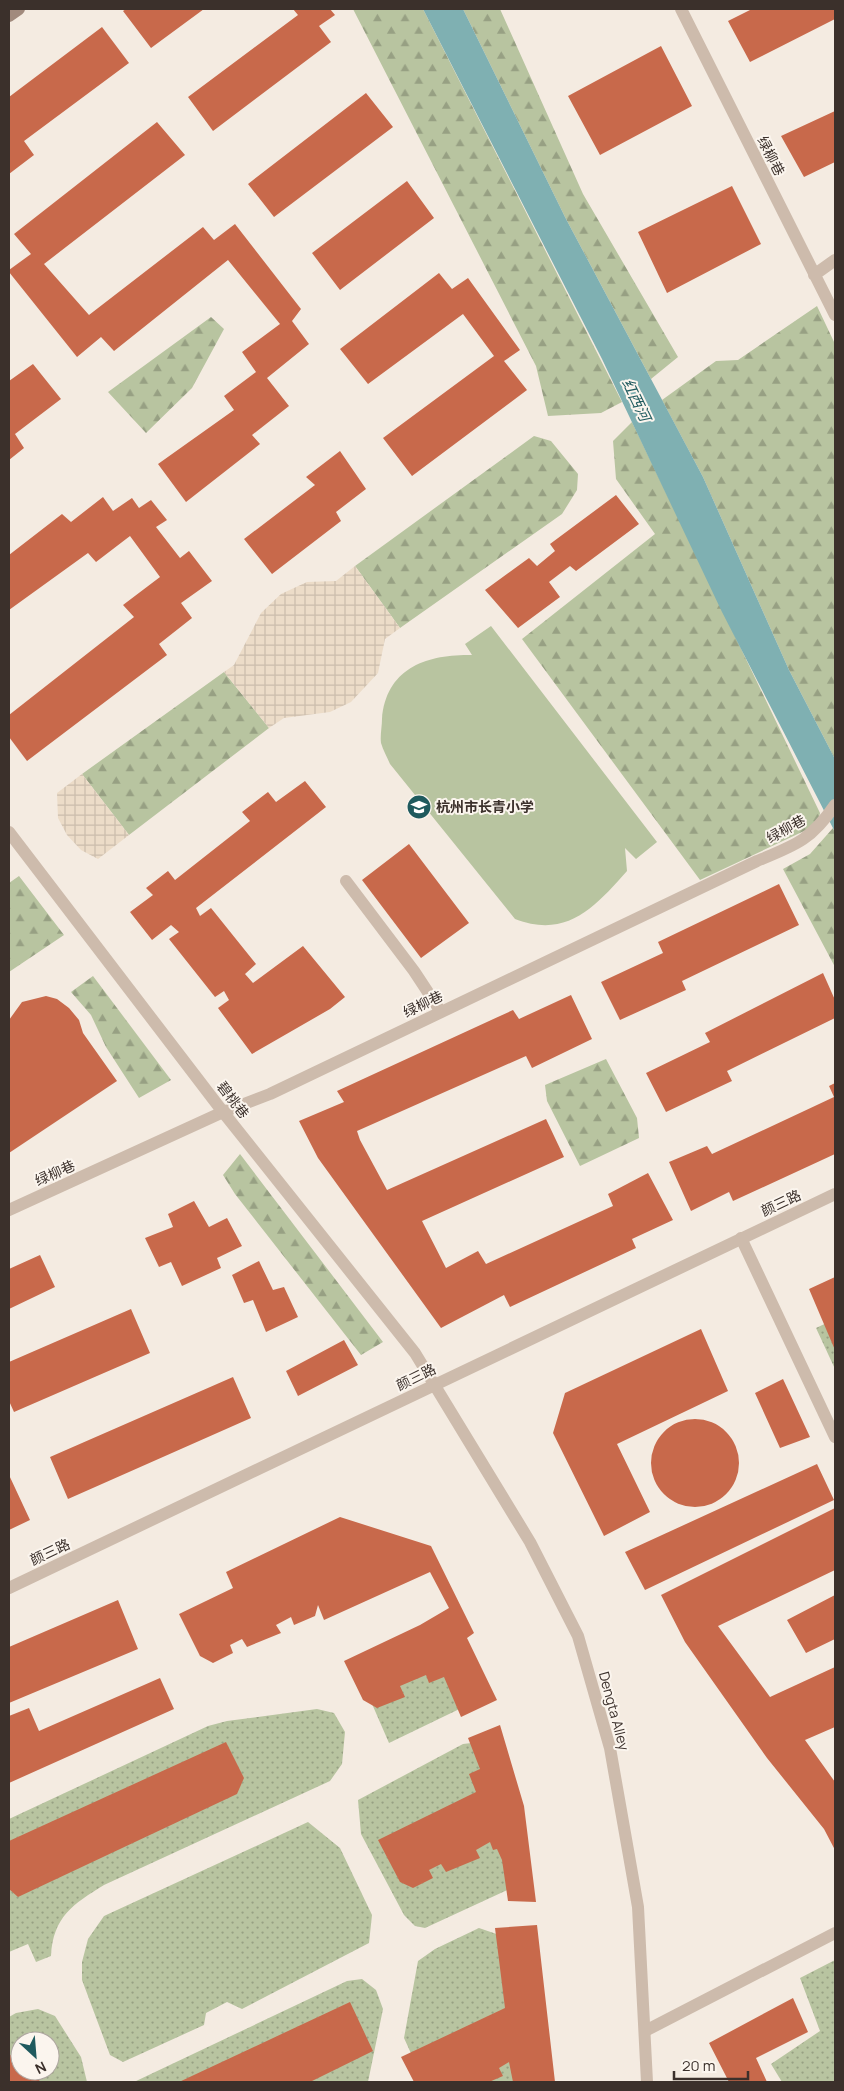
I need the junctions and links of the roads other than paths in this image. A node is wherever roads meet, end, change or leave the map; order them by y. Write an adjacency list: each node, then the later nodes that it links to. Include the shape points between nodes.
1 (19, 9): 3 (main road)
2 (681, 9): 5 (street, 绿柳巷)
3 (9, 16)
4 (835, 260): 5 (street)
5 (814, 275): 6 (street, 绿柳巷)
6 (835, 315)
7 (835, 805): 10 (street, 绿柳巷, via 809,837)
8 (9, 832): 11 (street, 碧桃巷)
9 (346, 881): 10 (street, via 414,970)
10 (441, 1012): 11 (street, 绿柳巷, via 270,1094)
11 (223, 1112): 13 (street, 绿柳巷); 15 (street, 碧桃巷, via 415,1353)
12 (835, 1194): 14 (street, 颜三路)
13 (9, 1210)
14 (741, 1238): 15 (street, 颜三路); 16 (street)
15 (435, 1385): 17 (street, 颜三路); 19 (street, Dengta Alley, via 530,1542 578,1636 610,1748 638,1906)
16 (835, 1437)
17 (9, 1588)
18 (835, 1933): 19 (street)
19 (645, 2031): 20 (street, Dengta Alley)
20 (648, 2082)

